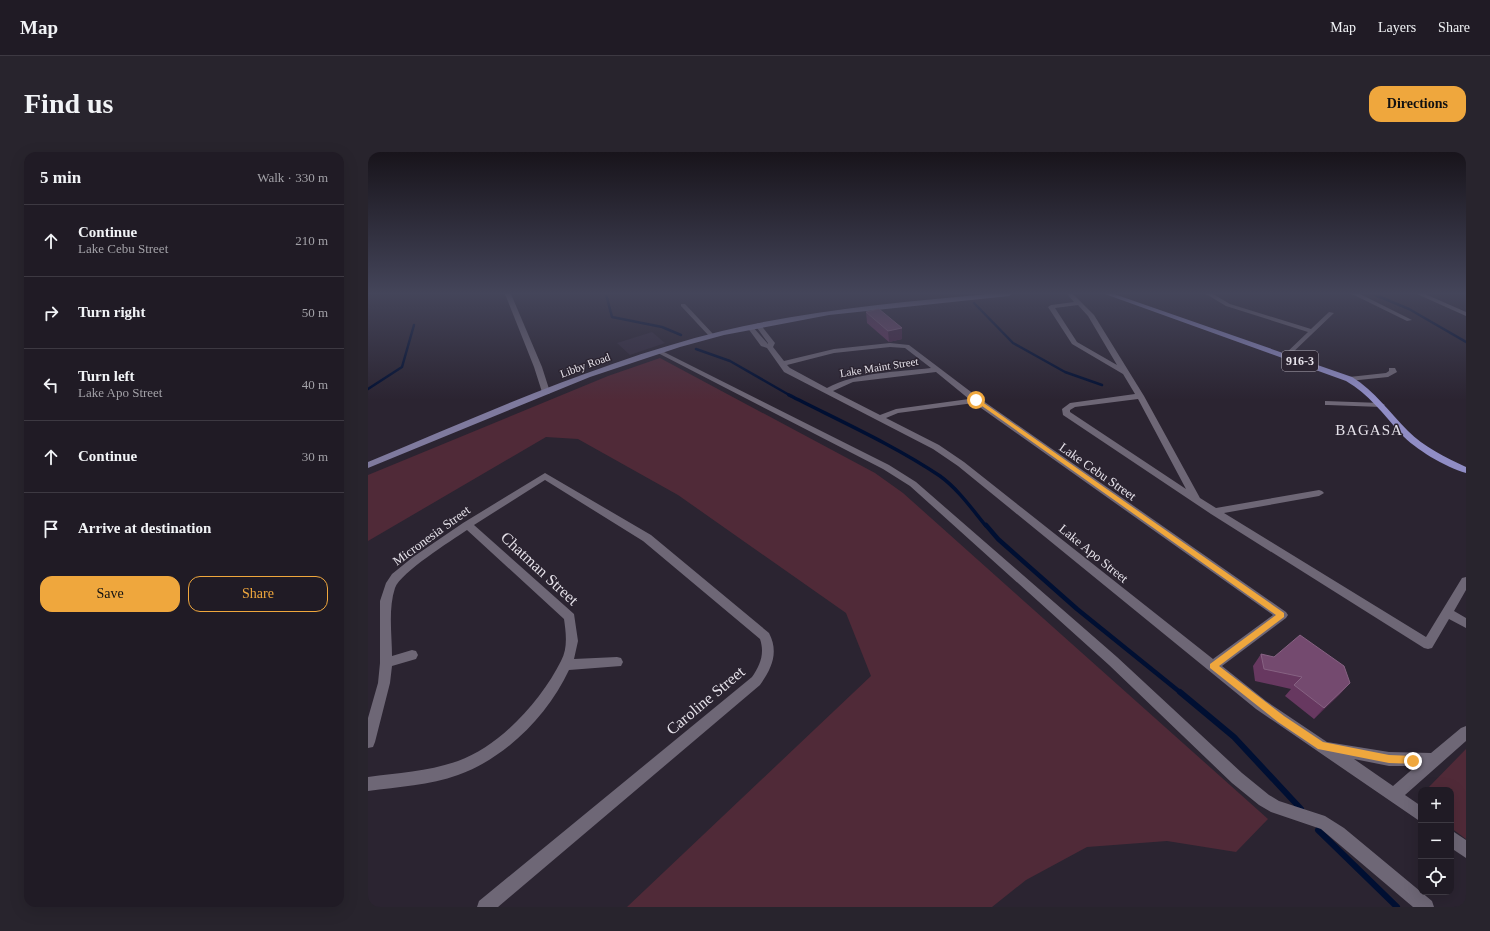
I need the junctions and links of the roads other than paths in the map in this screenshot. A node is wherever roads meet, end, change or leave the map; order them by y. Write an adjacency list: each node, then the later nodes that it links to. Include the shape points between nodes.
1 (522, 329): 21 (street)
2 (705, 329): 11 (street)
3 (741, 329): 11 (main road, Libby Road)
4 (752, 329): 12 (street, Lake Apo Street, via 763,345)
5 (761, 329): 12 (street, Lake Apo Street, via 772,343)
6 (1065, 329): 18 (street, via 1074,343)
7 (1099, 329): 18 (street)
8 (1209, 329): 14 (main road, 916-3)
9 (1306, 329): 10 (street)
10 (1312, 331): 14 (street)
11 (712, 336): 13 (main road, Libby Road)
12 (769, 347): 15 (street, Lake Apo Street)
13 (658, 351): 21 (main road, Libby Road); 52 (street, via 886,467 913,484 1114,661 1243,783 1276,807 1325,823)
14 (1286, 356): 19 (main road, 916-3)
15 (781, 364): 16 (street, Lake Cebu Street, via 834,351 903,345 911,348); 20 (street, Lake Apo Street, via 787,370)
16 (937, 370): 20 (street, Lake Maint Street, via 852,380); 23 (street, Lake Cebu Street)
17 (1392, 370): 19 (street, via 1393,372 1388,375)
18 (1125, 372): 22 (street)
19 (1349, 379): 25 (main road, 916-3, via 1367,390)
20 (826, 391): 26 (street, Lake Apo Street)
21 (546, 392): 27 (main road, Libby Road)
22 (1140, 396): 31 (street); 31 (street, via 1068,406 1066,413)
23 (976, 400): 26 (street, via 896,411); 41 (street, Lake Cebu Street, via 1282,615)
24 (1328, 402): 25 (street)
25 (1381, 405): 28 (main road, 916-3, via 1415,441)
26 (880, 418): 41 (street, Lake Apo Street, via 936,447 961,464)
27 (368, 465)
28 (1466, 470)
29 (545, 476): 33 (street, Micronesia Street); 51 (street, Caroline Street, via 647,538 765,636 769,656 756,681)
30 (1319, 493): 32 (street)
31 (1198, 502): 32 (street)
32 (1214, 512): 35 (street, via 1428,644)
33 (467, 525): 39 (street, Micronesia Street, via 412,564 396,577 390,586 386,601); 40 (street, Chatman Street, via 570,617 572,646)
34 (1466, 581): 35 (street)
35 (1447, 613): 36 (street)
36 (1466, 623)
37 (412, 655): 39 (street)
38 (617, 662): 40 (street)
39 (386, 663): 43 (street, Micronesia Street, via 384,683)
40 (565, 665): 46 (street, Chatman Street, via 552,689 531,715 506,741 486,754 469,764 445,772)
41 (1213, 666): 44 (street, Lake Apo Street, via 1281,719)
42 (1466, 732): 45 (street)
43 (368, 742)
44 (1322, 746): 45 (street, via 1389,759); 47 (street, Lake Apo Street)
45 (1435, 760): 47 (street)
46 (368, 784)
47 (1394, 795): 48 (street, Lake Apo Street)
48 (1418, 814)
49 (1454, 840): 50 (street)
50 (1466, 850)
51 (485, 907)
52 (1426, 907)

